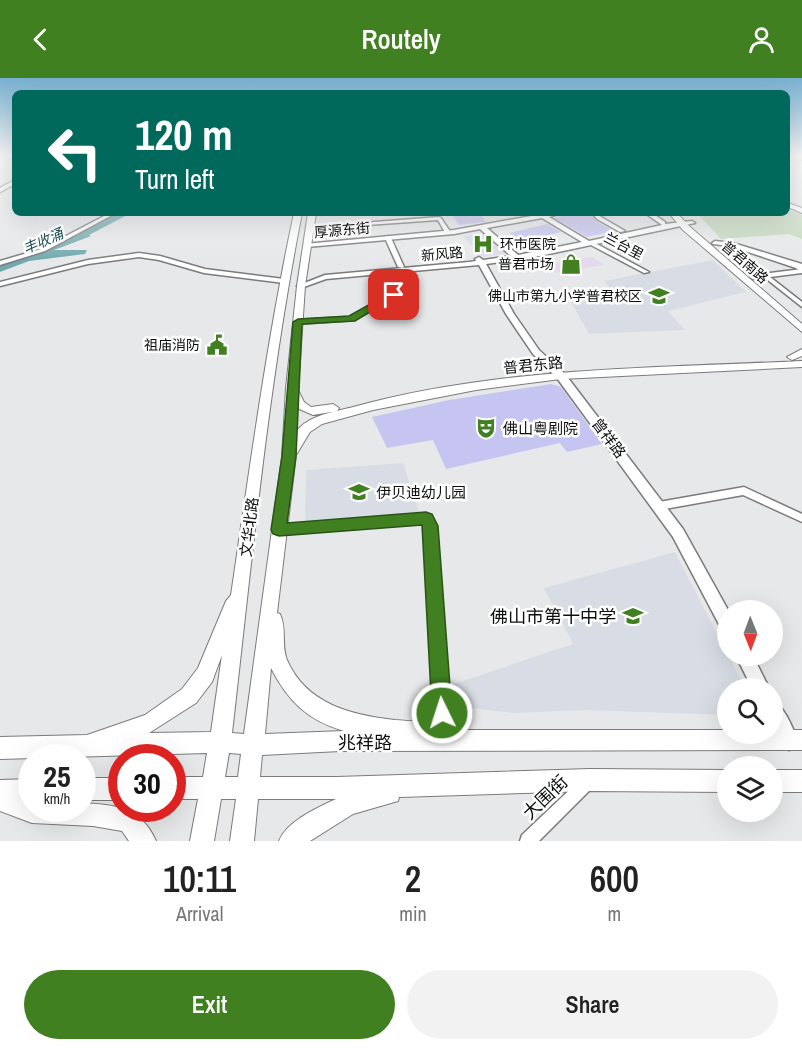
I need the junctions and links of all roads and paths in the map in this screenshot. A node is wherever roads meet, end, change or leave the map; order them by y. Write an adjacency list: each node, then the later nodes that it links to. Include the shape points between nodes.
1 (108, 216): 19 (street, via 43,250)
2 (297, 216): 27 (main road, 文华北路)
3 (543, 216): 10 (street, 厚源东街); 14 (street)
4 (599, 216): 11 (street)
5 (652, 216): 9 (street)
6 (683, 219): 9 (street, 新风路); 14 (street, 新风路); 15 (main road, 普君南路); 32 (main road, 普君南路)
7 (311, 221): 8 (street); 16 (main road, 文华北路)
8 (380, 223): 12 (street, via 439,218); 13 (street)
9 (663, 223): 11 (street, 新风路)
10 (483, 228): 12 (street, 厚源东街); 17 (street)
11 (622, 231): 14 (street, 新风路)
12 (448, 233): 13 (street, 厚源东街)
13 (387, 238): 16 (street, 厚源东街); 20 (street)
14 (588, 242): 17 (street, 新风路); 23 (street, 兰台里)
15 (715, 243): 21 (street, 普君南路, via 731,244 799,266); 25 (main road, 普君南路)
16 (307, 245): 26 (main road, 文华北路)
17 (515, 256): 18 (street, 新风路)
18 (480, 261): 20 (street, 新风路); 22 (street, 新风路); 34 (street, 曾祥路, via 536,352)
19 (0, 263)
20 (401, 267): 26 (street, 新风路)
21 (802, 271): 24 (street)
22 (385, 272): 26 (street, 新风路); 31 (street, via 393,297 351,319)
23 (646, 272)
24 (766, 276): 25 (street); 29 (street)
25 (753, 277): 30 (main road, 普君南路)
26 (302, 279): 31 (main road, 文华北路)
27 (284, 281): 28 (street, via 204,271 139,255 88,262); 41 (main road, 文华北路)
28 (0, 284)
29 (802, 305)
30 (802, 319)
31 (298, 322): 35 (main road, 文华北路)
32 (802, 329)
33 (800, 360): 34 (main road, 普君东路)
34 (557, 372): 36 (main road, 普君东路); 38 (street, 曾祥路)
35 (292, 388): 36 (main road, via 298,405); 37 (main road, 文华北路)
36 (317, 416): 37 (main road, 普君东路)
37 (289, 456): 40 (main road, 文华北路)
38 (659, 506): 39 (street, via 744,491); 43 (street, 曾祥路)
39 (802, 518)
40 (279, 530): 42 (main road, 文华北路); 45 (street, via 426,518 431,526)
41 (242, 585): 47 (main road, 文华北路); 48 (main road, via 206,675 189,696 150,723)
42 (271, 589): 45 (main road, via 277,660 294,691 327,716 376,728); 49 (main road, 文华北路)
43 (717, 605)
44 (783, 724): 46 (street)
45 (453, 739): 46 (main road, 兆祥路); 49 (main road, 兆祥路)
46 (796, 741)
47 (220, 742): 49 (main road, 兆祥路); 50 (main road, 兆祥路); 58 (main road, 文华北路)
48 (86, 744)
49 (253, 745): 59 (main road, 文华北路)
50 (96, 746)
51 (0, 748): 52 (main road, 兆祥路)
52 (18, 748)
53 (590, 780): 54 (main road); 57 (main road); 68 (street, 大围街)
54 (717, 781)
55 (783, 781): 56 (main road)
56 (802, 781)
57 (434, 784): 59 (main road); 67 (main road, via 367,797 322,817)
58 (211, 787): 59 (main road); 60 (main road); 65 (main road, 文华北路)
59 (247, 787): 66 (main road, 文华北路)
60 (186, 788)
61 (18, 790): 62 (main road)
62 (0, 791)
63 (0, 800): 64 (main road, via 32,812 128,821)
64 (144, 841)
65 (202, 841)
66 (242, 841)
67 (291, 841)
68 (528, 841)

